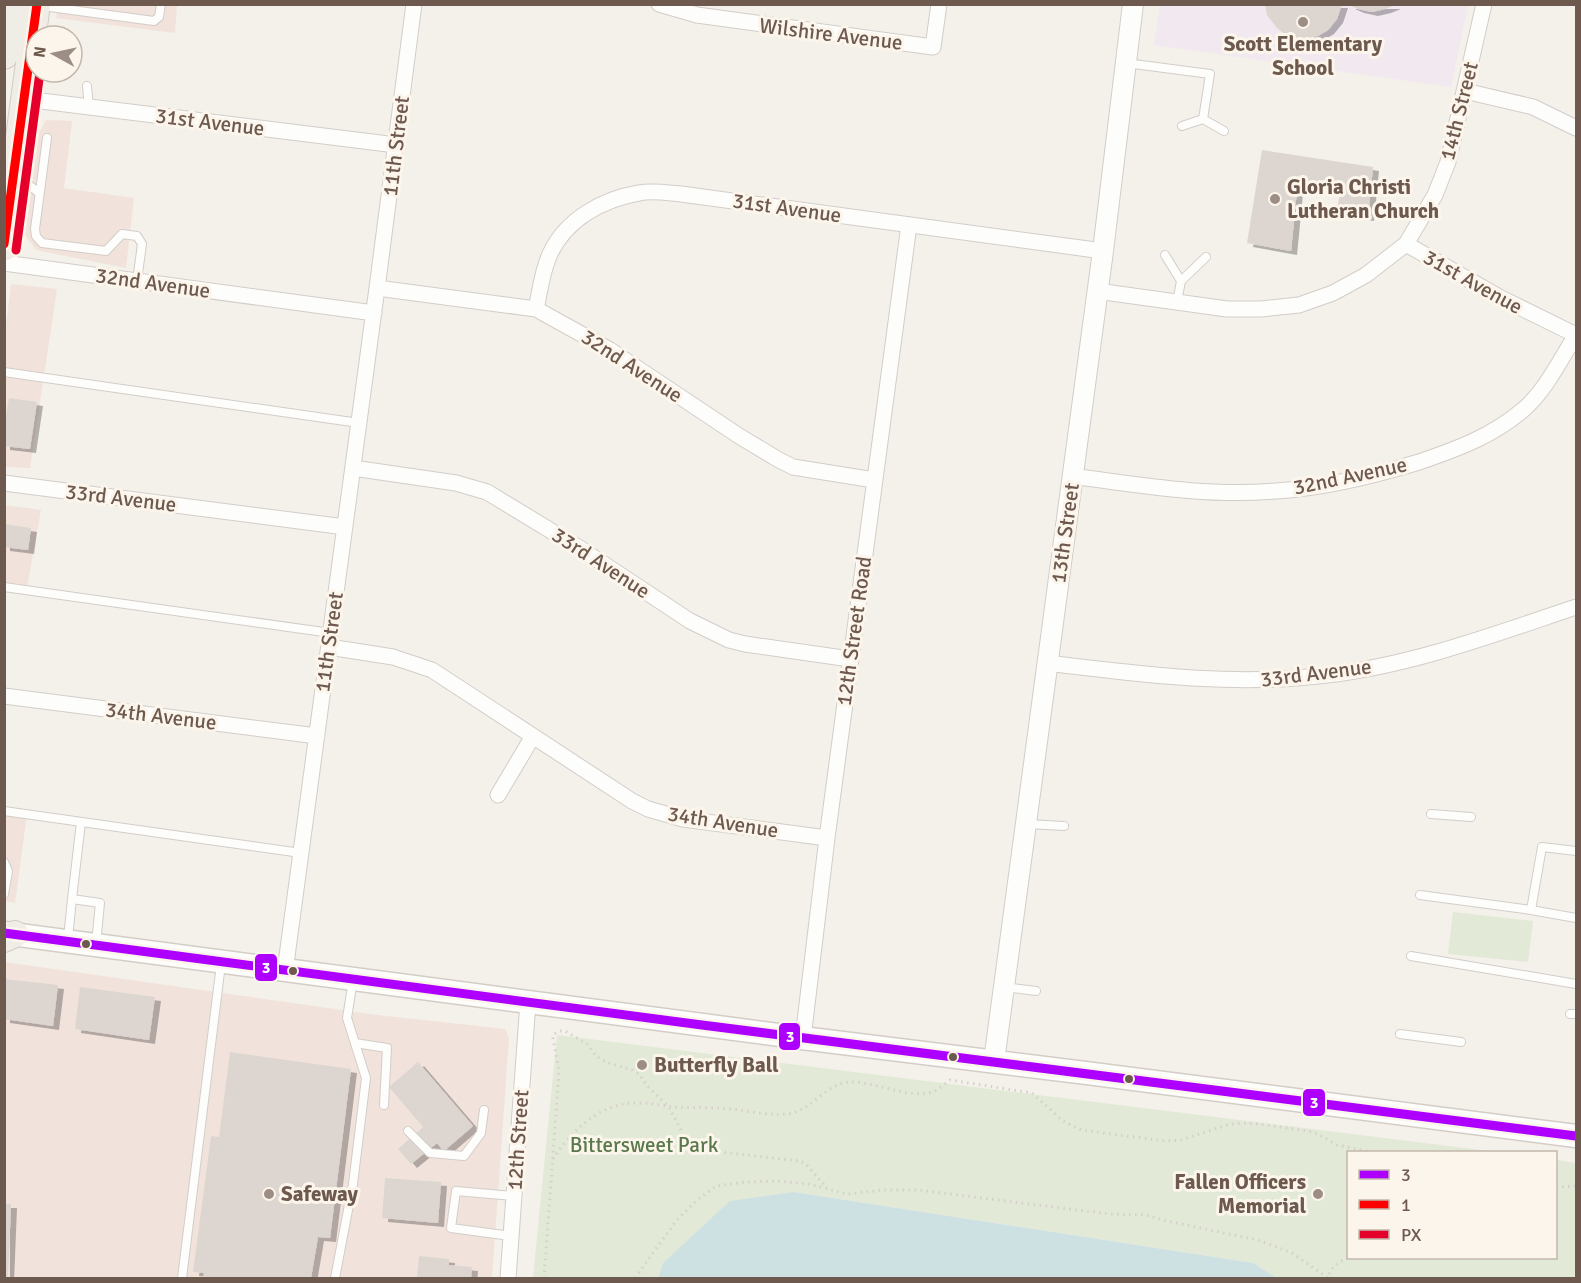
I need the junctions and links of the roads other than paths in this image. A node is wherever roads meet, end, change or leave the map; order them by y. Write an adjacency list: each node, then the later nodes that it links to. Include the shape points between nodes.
1 (161, 4): 7 (lane, via 159,17 154,21)
2 (414, 4): 20 (street, 11th Street)
3 (659, 4): 4 (street, Wilshire Avenue, via 697,15 933,47)
4 (939, 4)
5 (1133, 4): 10 (street, 13th Street)
6 (1484, 4): 12 (street, 14th Street)
7 (33, 5): 13 (main road)
8 (8, 19): 9 (main road)
9 (4, 56)
10 (1126, 63): 15 (lane, via 1210,74); 26 (street, 13th Street)
11 (87, 86): 14 (lane)
12 (1465, 91): 17 (street, via 1533,107); 24 (street, 14th Street, via 1448,162 1435,195)
13 (25, 99): 14 (street, 31st Avenue); 21 (main road)
14 (89, 107): 20 (street, 31st Avenue)
15 (1203, 119): 16 (lane); 18 (lane)
16 (1182, 126)
17 (1576, 128)
18 (1224, 131)
19 (47, 138): 22 (lane)
20 (396, 145): 32 (street, 11th Street)
21 (14, 174): 22 (lane); 25 (main road)
22 (39, 193): 30 (lane, via 35,229 42,243 106,251 122,234 136,236 142,244)
23 (909, 225): 26 (street, 31st Avenue); 35 (street, 31st Avenue, via 681,194 640,192 603,203 568,228 550,254); 42 (street, 12th Street Road)
24 (1406, 244): 34 (street, 31st Avenue, via 1366,275 1299,305 1227,309); 37 (street, 31st Avenue)
25 (4, 248)
26 (1103, 251): 33 (street, 13th Street)
27 (1165, 255): 31 (lane)
28 (1206, 257): 31 (lane)
29 (4, 263): 30 (street, 32nd Avenue)
30 (137, 281): 36 (street, 32nd Avenue)
31 (1181, 281): 34 (lane)
32 (377, 288): 35 (street, 32nd Avenue); 36 (street, 11th Street)
33 (1097, 291): 34 (street, 31st Avenue); 41 (street, 13th Street)
34 (1177, 302)
35 (536, 309): 42 (street, 32nd Avenue, via 610,350 779,460 793,467)
36 (374, 312): 39 (street, 11th Street)
37 (1576, 335): 41 (street, 32nd Avenue, via 1537,396 1499,429 1457,449 1403,467 1276,492 1184,490)
38 (4, 372): 39 (lane)
39 (359, 423): 40 (street, 11th Street)
40 (353, 468): 44 (street, 11th Street); 48 (street, 33rd Avenue, via 456,483 487,492 690,621 729,640)
41 (1072, 476): 49 (street, 13th Street)
42 (874, 480): 48 (street, 12th Street Road)
43 (4, 483): 44 (street, 33rd Avenue)
44 (345, 527): 47 (street, 11th Street)
45 (4, 587): 47 (lane)
46 (1576, 607): 49 (street, 33rd Avenue, via 1407,660 1328,675 1257,681 1175,678)
47 (330, 640): 51 (street, 11th Street); 52 (street, 34th Avenue, via 432,670)
48 (850, 660): 60 (street, 12th Street Road)
49 (1047, 663): 58 (street, 13th Street)
50 (4, 696): 51 (street, 34th Avenue)
51 (317, 736): 62 (street, 11th Street)
52 (532, 736): 53 (street); 60 (street, 34th Avenue, via 648,809 683,819)
53 (498, 795)
54 (4, 811): 57 (lane)
55 (1431, 813): 56 (lane)
56 (1471, 817)
57 (81, 822): 62 (lane); 66 (lane)
58 (1026, 824): 59 (lane); 77 (street, 13th Street)
59 (1064, 826)
60 (827, 838): 81 (street, 12th Street Road)
61 (1576, 851): 67 (lane, via 1542,847)
62 (301, 853): 74 (street, 11th Street)
63 (4, 862): 64 (lane, via 8,871)
64 (4, 894)
65 (1420, 895): 67 (lane)
66 (72, 899): 70 (lane); 71 (lane, via 100,903)
67 (1532, 910): 68 (lane)
68 (1576, 918)
69 (8, 935): 70 (main road)
70 (68, 941): 71 (main road)
71 (95, 945): 73 (main road)
72 (1411, 956): 76 (lane)
73 (222, 962): 74 (main road); 91 (lane)
74 (285, 971): 75 (main road)
75 (353, 980): 79 (main road); 83 (lane, via 347,1018)
76 (1576, 984)
77 (1004, 987): 78 (lane); 84 (street, 13th Street)
78 (1036, 991)
79 (528, 1002): 81 (main road); 89 (street, 12th Street)
80 (1400, 1034): 82 (lane)
81 (803, 1038): 84 (main road)
82 (1461, 1042)
83 (355, 1043): 85 (lane, via 387,1048); 92 (lane, via 366,1078 353,1184)
84 (994, 1061): 88 (main road)
85 (384, 1105)
86 (484, 1110): 87 (lane, via 480,1133 464,1156 429,1153)
87 (408, 1131)
88 (1576, 1136)
89 (514, 1196): 90 (street, 12th Street); 90 (lane, via 456,1191 451,1228)
90 (511, 1236): 93 (street, 12th Street)
91 (182, 1278)
92 (334, 1278)
93 (508, 1278)

